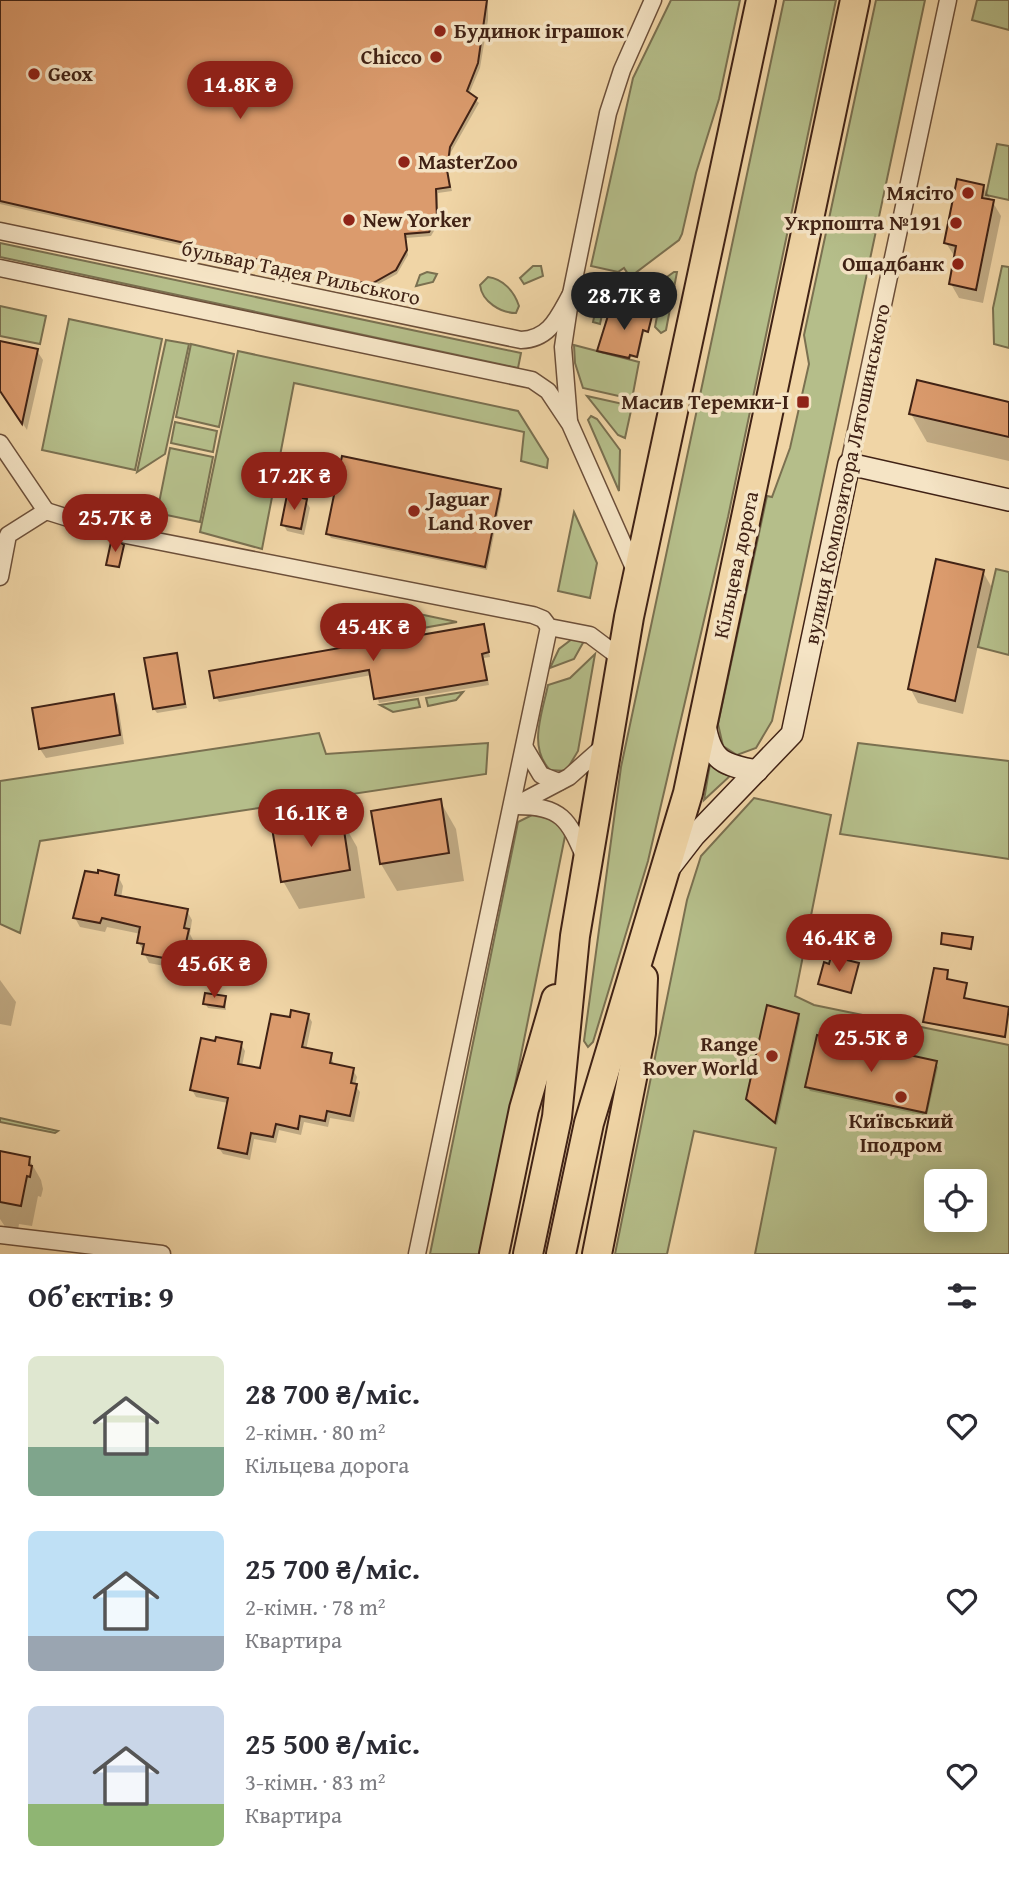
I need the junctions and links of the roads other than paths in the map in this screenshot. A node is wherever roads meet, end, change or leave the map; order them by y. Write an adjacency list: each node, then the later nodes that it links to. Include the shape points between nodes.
1 (653, 0): 7 (street, via 608,113)
2 (761, 0): 13 (highway)
3 (855, 0): 17 (highway, Кільцева дорога)
4 (948, 0): 10 (street, вулиця Композитора Лятошинського)
5 (0, 232): 7 (street, бульвар Тадея Рильського, via 520,340 545,334)
6 (0, 268): 8 (street, via 519,376 548,391)
7 (571, 294): 8 (street, via 562,347)
8 (570, 424): 13 (street)
9 (0, 443): 12 (street)
10 (849, 464): 11 (street); 20 (street, вулиця Композитора Лятошинського, via 792,734)
11 (1009, 500)
12 (46, 511): 14 (street, via 8,535); 15 (street, via 120,534 533,615)
13 (638, 577): 16 (highway)
14 (0, 578)
15 (550, 627): 16 (street, via 590,635); 19 (street)
16 (622, 659): 18 (highway)
17 (704, 717): 20 (street, via 709,747 722,762); 24 (highway, Кільцева дорога)
18 (607, 743): 21 (street); 23 (highway)
19 (525, 748): 21 (street, via 541,775); 22 (street)
20 (757, 771): 24 (street, вулиця Композитора Лятошинського)
21 (559, 782): 22 (street)
22 (514, 806): 23 (street, via 554,810 566,820); 29 (street)
23 (587, 862): 26 (highway)
24 (664, 874): 25 (highway, Кільцева дорога)
25 (645, 933): 32 (highway, Кільцева дорога, via 589,1123); 33 (highway, via 641,1033)
26 (575, 936): 30 (highway, via 524,1109); 31 (highway, via 557,1116)
27 (0, 1236): 28 (street)
28 (162, 1254)
29 (417, 1254)
30 (494, 1254)
31 (528, 1254)
32 (561, 1254)
33 (597, 1254)

